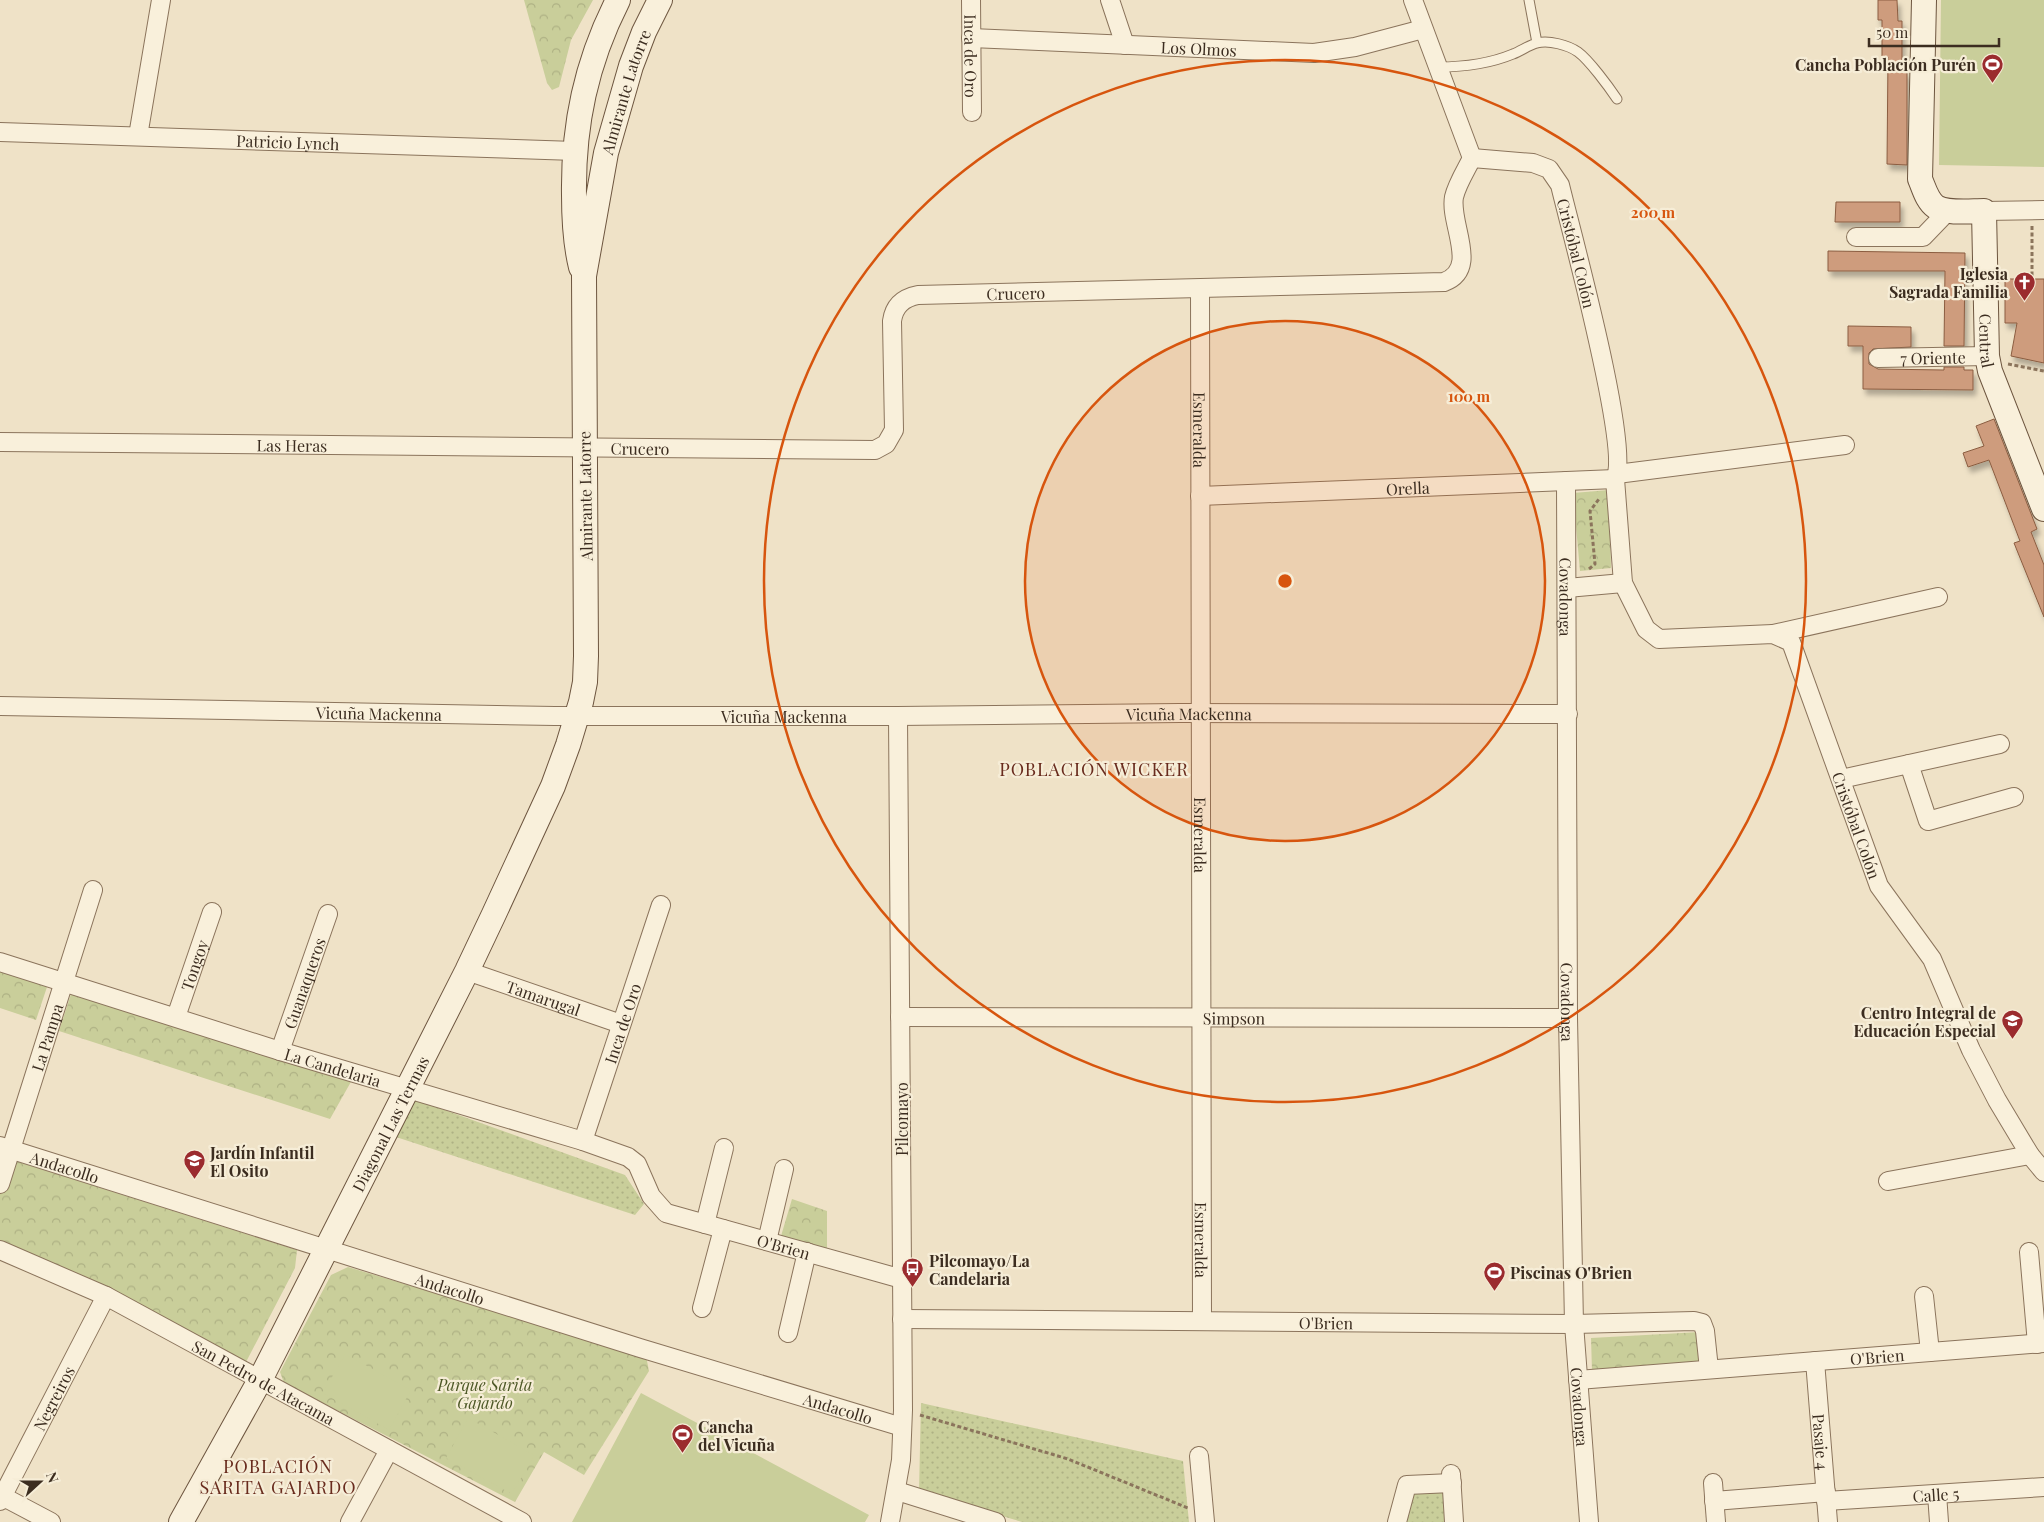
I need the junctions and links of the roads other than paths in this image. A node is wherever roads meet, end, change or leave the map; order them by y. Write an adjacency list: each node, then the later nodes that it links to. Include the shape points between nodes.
1 (160, 0): 17 (street)
2 (618, 0): 18 (main road, Almirante Latorre, via 591,63)
3 (660, 0): 24 (main road, Almirante Latorre, via 631,66 606,152)
4 (972, 0): 10 (street, Inca de Oro)
5 (1110, 0): 12 (street)
6 (1413, 0): 9 (street)
7 (1529, 0): 11 (lane)
8 (1924, 0): 20 (main road, via 1920,179 1936,207)
9 (1423, 29): 12 (street, Los Olmos, via 1320,53); 13 (street)
10 (971, 38): 12 (street, Los Olmos); 15 (street, Inca de Oro)
11 (1537, 43): 13 (lane, via 1491,61 1463,67); 14 (lane, via 1553,42 1578,52 1607,83)
12 (1125, 45)
13 (1438, 67): 19 (street)
14 (1617, 99)
15 (972, 112)
16 (0, 132): 17 (street, Patricio Lynch)
17 (138, 136): 18 (street, Patricio Lynch)
18 (575, 151): 24 (main road, Almirante Latorre, via 574,234)
19 (1472, 158): 25 (street, Crucero, via 1454,198 1462,259 1451,280 1434,284); 31 (street, Cristóbal Colón, via 1532,162 1549,169 1560,185 1607,382 1619,459)
20 (1949, 210): 22 (main road); 23 (street, via 1923,237)
21 (2038, 210): 22 (street)
22 (1984, 211): 27 (main road, Central)
23 (1856, 237)
24 (584, 276): 30 (main road, Almirante Latorre)
25 (1200, 289): 30 (street, Crucero, via 918,296 904,299 895,309 892,321 894,430 886,444 875,450); 33 (street, Esmeralda)
26 (1878, 358): 27 (street, 7 Oriente)
27 (1987, 358): 34 (main road, Central)
28 (0, 442): 30 (street, Las Heras)
29 (1845, 444): 31 (street, Orella)
30 (584, 447): 42 (main road, Almirante Latorre, via 586,656 585,682)
31 (1616, 477): 32 (street, Orella); 35 (street, Cristóbal Colón)
32 (1566, 481): 33 (street, Orella); 36 (street, Covadonga)
33 (1200, 496): 40 (street, Esmeralda)
34 (2044, 509)
35 (1623, 583): 36 (street); 38 (street, Cristóbal Colón, via 1646,629 1659,639)
36 (1567, 588): 41 (street, Covadonga)
37 (1938, 597): 38 (street)
38 (1774, 634): 46 (street, Cristóbal Colón, via 1791,642)
39 (0, 706): 42 (street, Vicuña Mackenna)
40 (1201, 713): 41 (street, Vicuña Mackenna); 43 (street, Vicuña Mackenna); 57 (street, Esmeralda)
41 (1568, 714): 58 (street, Covadonga)
42 (577, 715): 43 (street, Vicuña Mackenna); 53 (main road, Diagonal Las Termas, via 553,786)
43 (898, 716): 56 (street, Pilcomayo)
44 (2000, 744): 45 (street)
45 (1909, 764): 46 (street); 47 (street, via 1928,821)
46 (1840, 780): 65 (street, Cristóbal Colón, via 1879,886 1932,959 1971,1050)
47 (2014, 797)
48 (94, 890): 54 (street, La Pampa)
49 (660, 906): 59 (street, Inca de Oro)
50 (212, 912): 55 (street, Tongoy)
51 (328, 914): 60 (street, Guanaqueros)
52 (0, 962): 54 (street, La Candelaria)
53 (467, 971): 59 (street, Tamarugal); 61 (main road, Diagonal Las Termas)
54 (65, 982): 55 (street, La Candelaria); 63 (street, La Pampa)
55 (176, 1017): 60 (street, La Candelaria)
56 (900, 1017): 57 (street, Simpson); 78 (street, Pilcomayo)
57 (1202, 1017): 58 (street, Simpson); 83 (street, Esmeralda)
58 (1568, 1018): 84 (street, Covadonga)
59 (621, 1024): 62 (street, Inca de Oro)
60 (280, 1051): 61 (street, La Candelaria)
61 (408, 1088): 62 (street, La Candelaria); 74 (main road, Diagonal Las Termas)
62 (583, 1141): 70 (street, La Candelaria, via 628,1157 637,1164 651,1196)
63 (6, 1148): 69 (street, La Pampa); 74 (street, Andacollo)
64 (724, 1148): 71 (street)
65 (2030, 1155): 67 (street, Cristóbal Colón); 68 (street)
66 (784, 1169): 73 (street)
67 (2044, 1172)
68 (1888, 1181)
69 (0, 1184)
70 (666, 1213): 71 (street, O'Brien)
71 (705, 1224): 72 (street, O'Brien)
72 (723, 1229): 73 (street, O'Brien); 81 (street)
73 (767, 1241): 76 (street, O'Brien)
74 (326, 1249): 90 (main road, Diagonal Las Termas); 92 (street, Andacollo)
75 (0, 1250): 79 (street, San Pedro de Atacama)
76 (807, 1252): 78 (street, O'Brien); 85 (street)
77 (2029, 1252): 86 (street)
78 (902, 1279): 82 (street, Pilcomayo)
79 (106, 1296): 90 (street, San Pedro de Atacama); 100 (street, Negreiros)
80 (1924, 1296): 87 (street)
81 (702, 1308)
82 (902, 1319): 83 (street, O'Brien); 92 (street, Pilcomayo)
83 (1202, 1321): 84 (street, O'Brien)
84 (1574, 1324): 89 (street, O'Brien, via 1702,1323); 91 (street, Covadonga)
85 (788, 1333)
86 (2041, 1343): 87 (street, O'Brien)
87 (1930, 1352): 88 (street, O'Brien)
88 (1815, 1361): 89 (street, O'Brien); 99 (street, Pasaje 4)
89 (1709, 1369): 91 (street, O'Brien)
90 (260, 1380): 93 (street, San Pedro de Atacama); 104 (main road, Diagonal Las Termas)
91 (1578, 1380): 111 (street, Covadonga)
92 (902, 1418): 97 (street, Pilcomayo)
93 (389, 1450): 105 (street); 106 (street, San Pedro de Atacama)
94 (1199, 1456): 102 (street)
95 (1712, 1483): 101 (street)
96 (2044, 1487): 98 (street, Calle 5)
97 (897, 1491): 107 (street, Pilcomayo); 108 (street)
98 (1937, 1494): 99 (street, Calle 5); 114 (street)
99 (1826, 1496): 101 (street, Calle 5); 113 (street, Pasaje 4)
100 (1, 1497): 103 (street)
101 (1714, 1501): 112 (street)
102 (1205, 1518)
103 (51, 1522)
104 (181, 1522)
105 (350, 1522)
106 (522, 1522)
107 (890, 1522)
108 (996, 1522)
109 (1396, 1522): 110 (street, via 1407,1485 1451,1479)
110 (1454, 1522)
111 (1589, 1522)
112 (1716, 1522)
113 (1828, 1522)
114 (1939, 1522)

